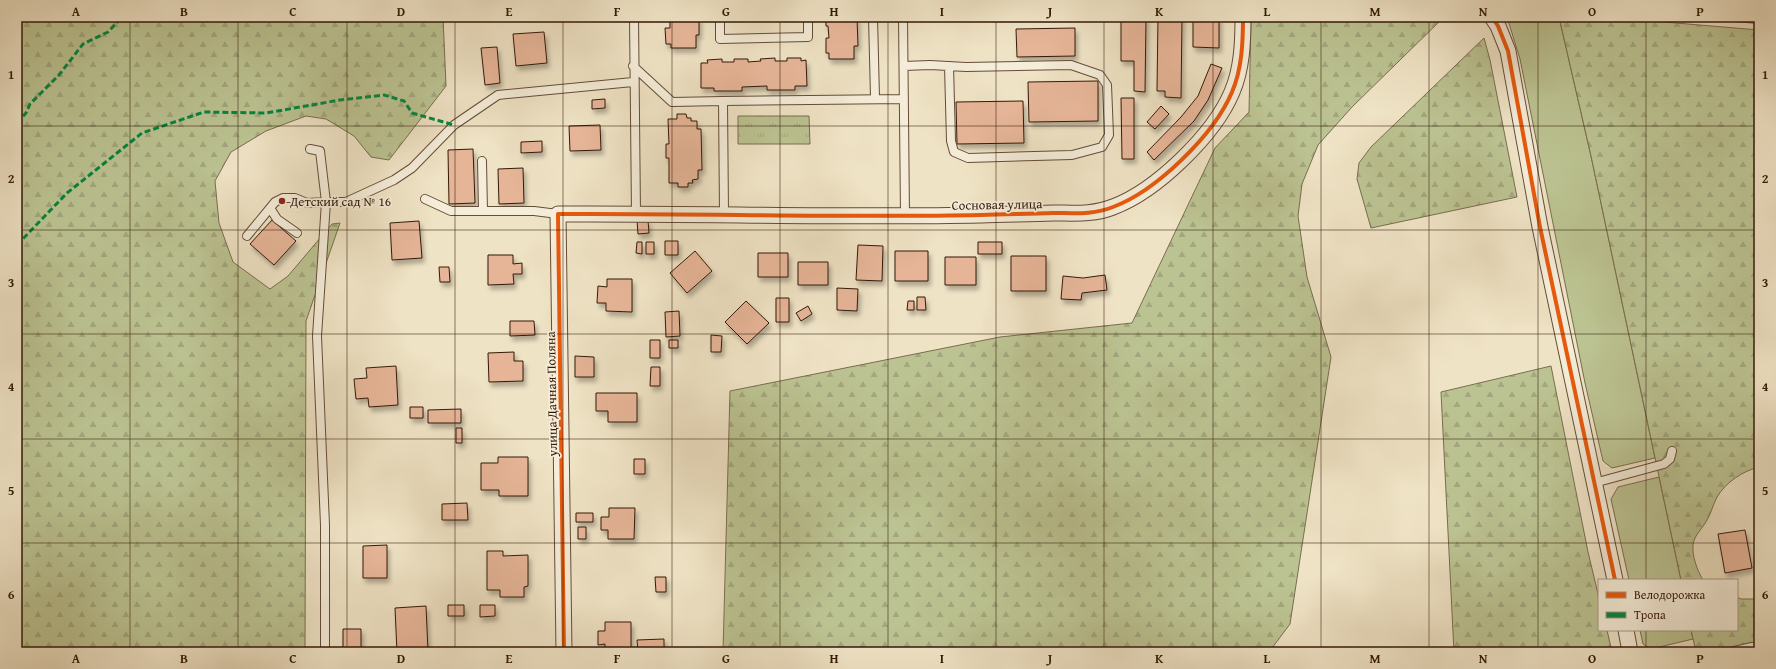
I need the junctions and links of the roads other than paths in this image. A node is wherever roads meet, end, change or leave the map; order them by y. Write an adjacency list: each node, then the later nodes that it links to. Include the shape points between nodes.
1 (634, 17): 10 (lane)
2 (720, 17): 3 (lane, via 720,39 808,37)
3 (808, 17)
4 (873, 17): 14 (lane)
5 (903, 17): 11 (lane)
6 (1243, 17): 26 (street, Сосновая улица, via 1238,73 1232,93 1207,132 1184,158 1133,198 1097,213)
7 (1492, 17): 30 (street, via 1508,51 1540,227)
8 (1734, 17): 9 (lane)
9 (1759, 19)
10 (634, 66): 13 (lane); 16 (lane, via 672,102)
11 (904, 66): 12 (lane); 15 (lane)
12 (949, 66): 12 (lane, via 1071,65 1100,75 1107,86 1109,135 1102,147 1072,155 968,158 954,152 951,141)
13 (633, 82): 20 (lane, via 498,95 454,125 412,168 394,180 346,202); 24 (lane)
14 (874, 98): 15 (lane); 16 (lane)
15 (904, 99): 26 (lane)
16 (723, 101): 25 (lane)
17 (310, 149): 20 (lane, via 320,151)
18 (482, 161): 22 (lane)
19 (425, 199): 22 (lane, via 451,211)
20 (326, 202): 21 (lane, via 307,203 295,198 283,198); 34 (lane, via 318,336 325,525)
21 (270, 208): 27 (lane, via 277,219); 28 (lane)
22 (483, 211): 23 (lane, via 534,211)
23 (558, 214): 24 (street); 35 (street, улица Дачная Поляна)
24 (636, 214): 25 (street, Сосновая улица)
25 (724, 214): 26 (street, Сосновая улица)
26 (905, 216)
27 (297, 233)
28 (247, 236)
29 (1672, 451): 30 (lane, via 1670,459 1664,464)
30 (1594, 482): 31 (street)
31 (1615, 579)
32 (1626, 631): 36 (street)
33 (1752, 647): 37 (lane)
34 (325, 652)
35 (564, 652)
36 (1630, 652)
37 (1730, 652)

